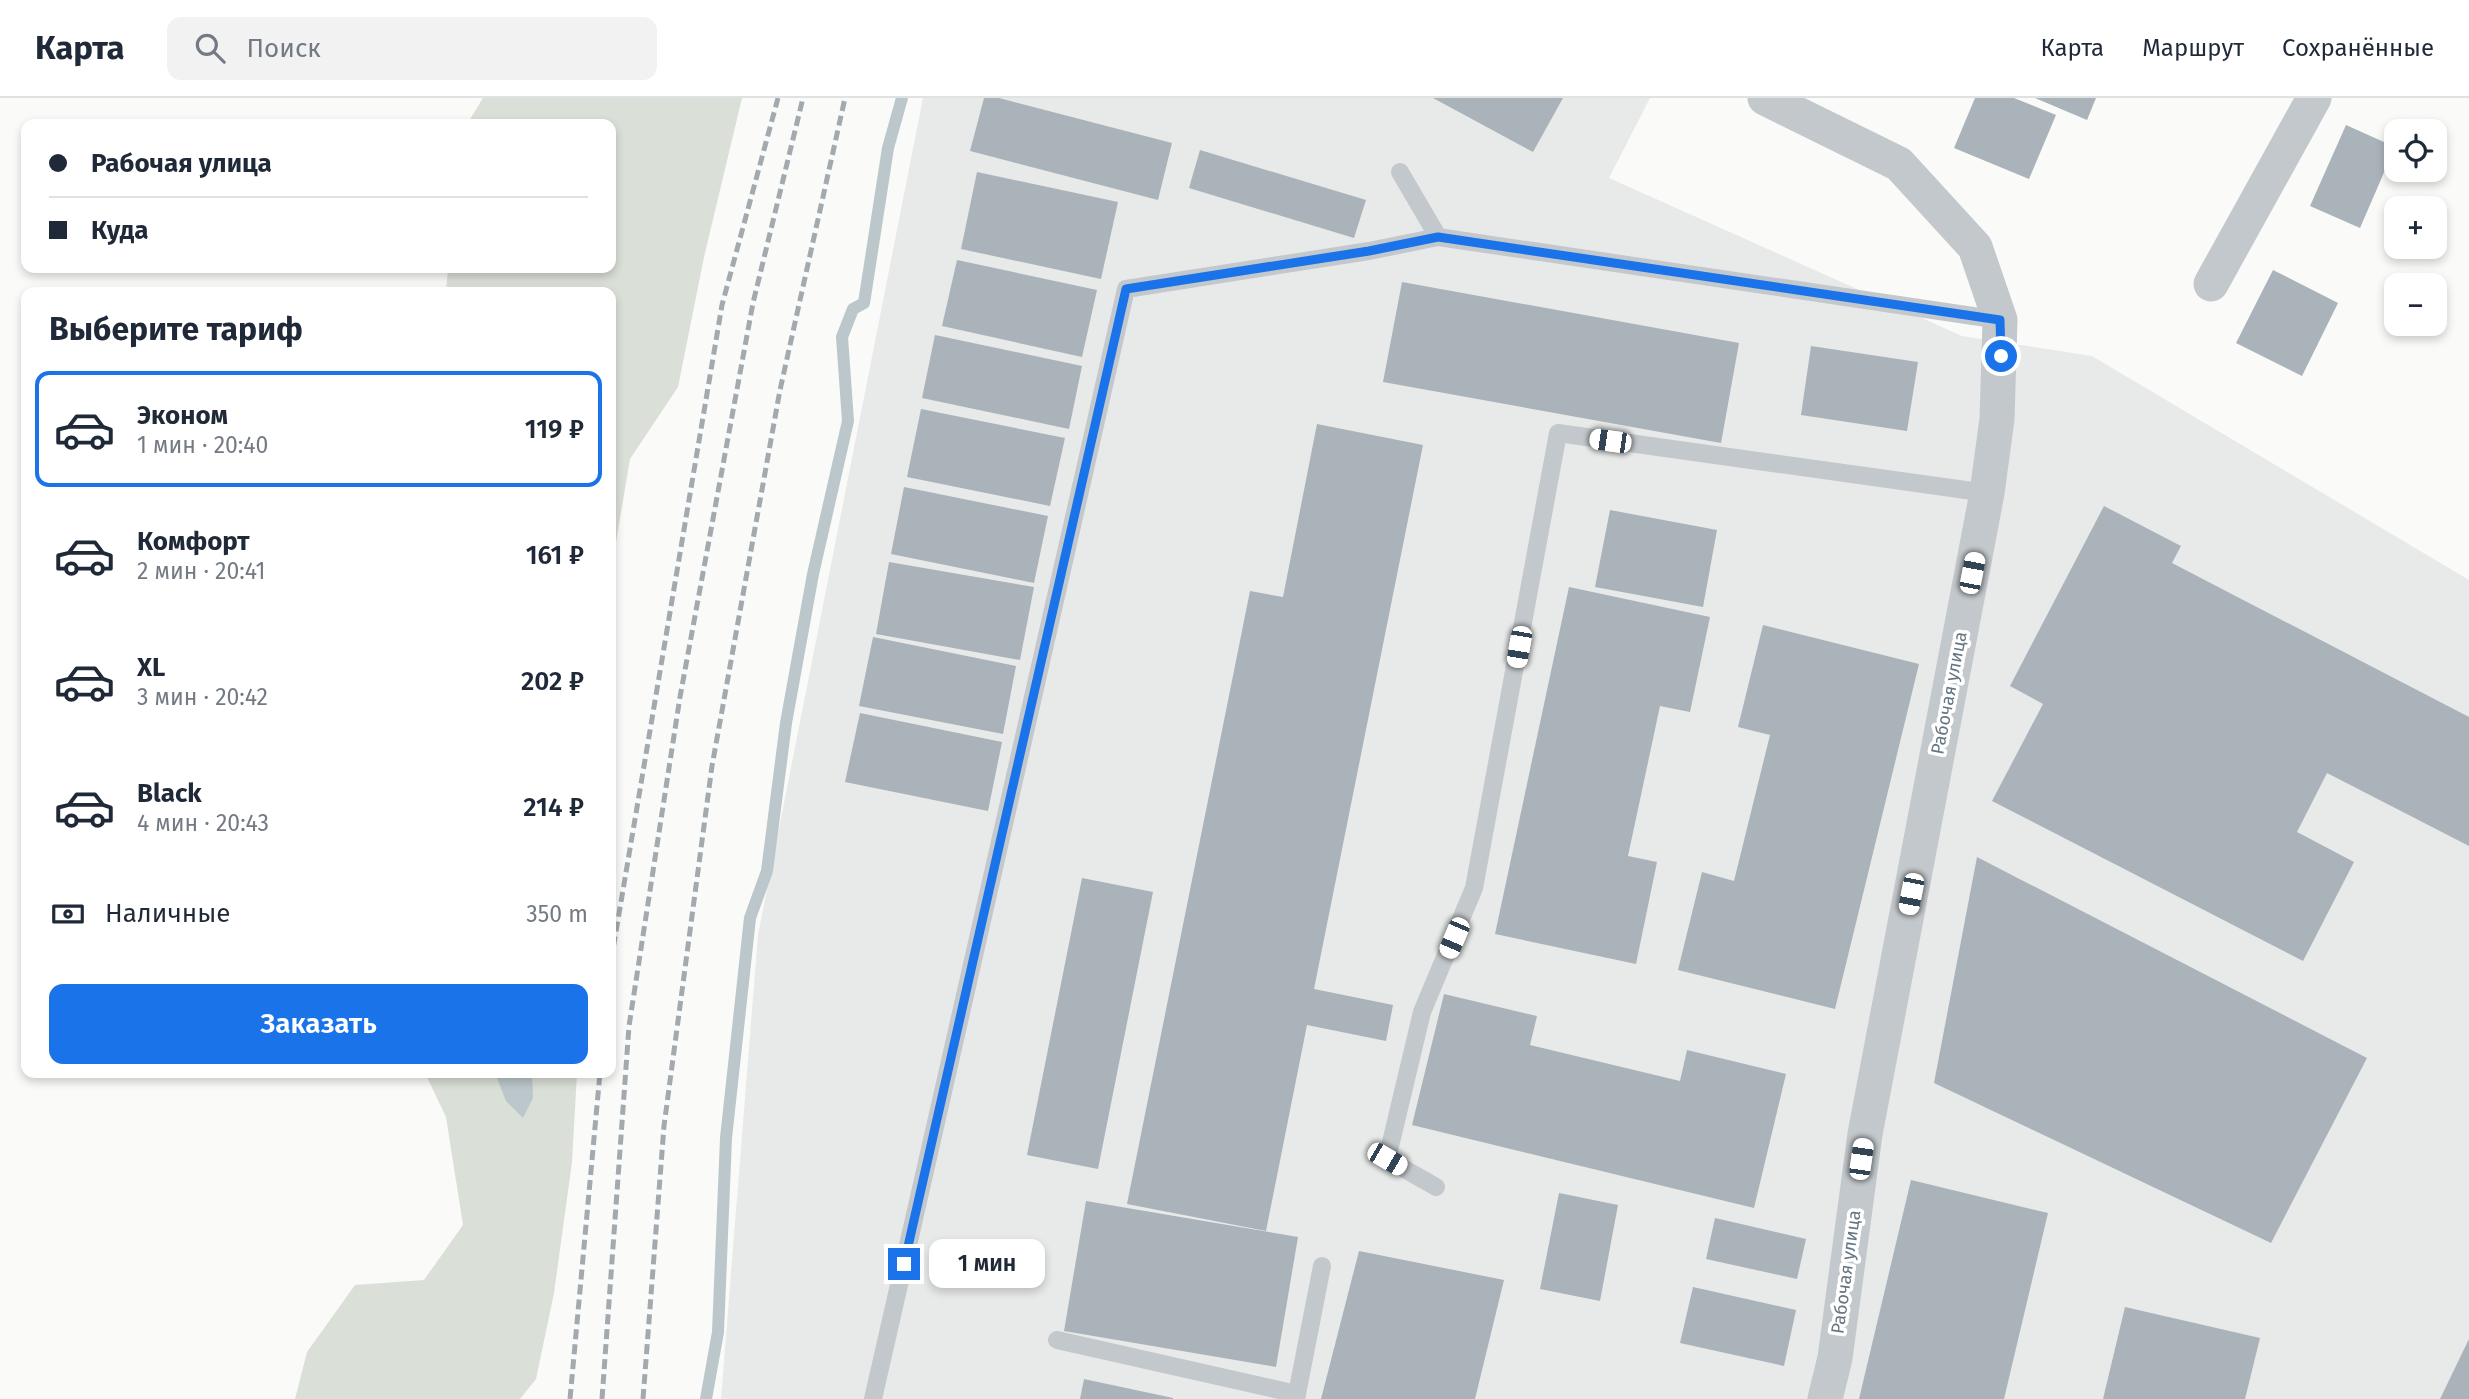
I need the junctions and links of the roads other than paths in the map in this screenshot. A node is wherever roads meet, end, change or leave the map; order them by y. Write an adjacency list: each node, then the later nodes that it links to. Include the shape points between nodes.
1 (1765, 98): 6 (street, Рабочая улица, via 1899,164 1975,247)
2 (2314, 98): 5 (street)
3 (1400, 172): 4 (lane)
4 (1438, 237): 6 (lane); 12 (lane, via 1126,289)
5 (2211, 284)
6 (2000, 320): 7 (street, Рабочая улица, via 1997,419)
7 (1987, 493): 8 (lane, via 1558,433 1474,888 1422,1012 1387,1159); 13 (street, Рабочая улица, via 1865,1134 1835,1358)
8 (1436, 1187)
9 (1322, 1266): 11 (lane)
10 (1058, 1340): 11 (lane)
11 (1296, 1396)
12 (873, 1399)
13 (1825, 1399)

